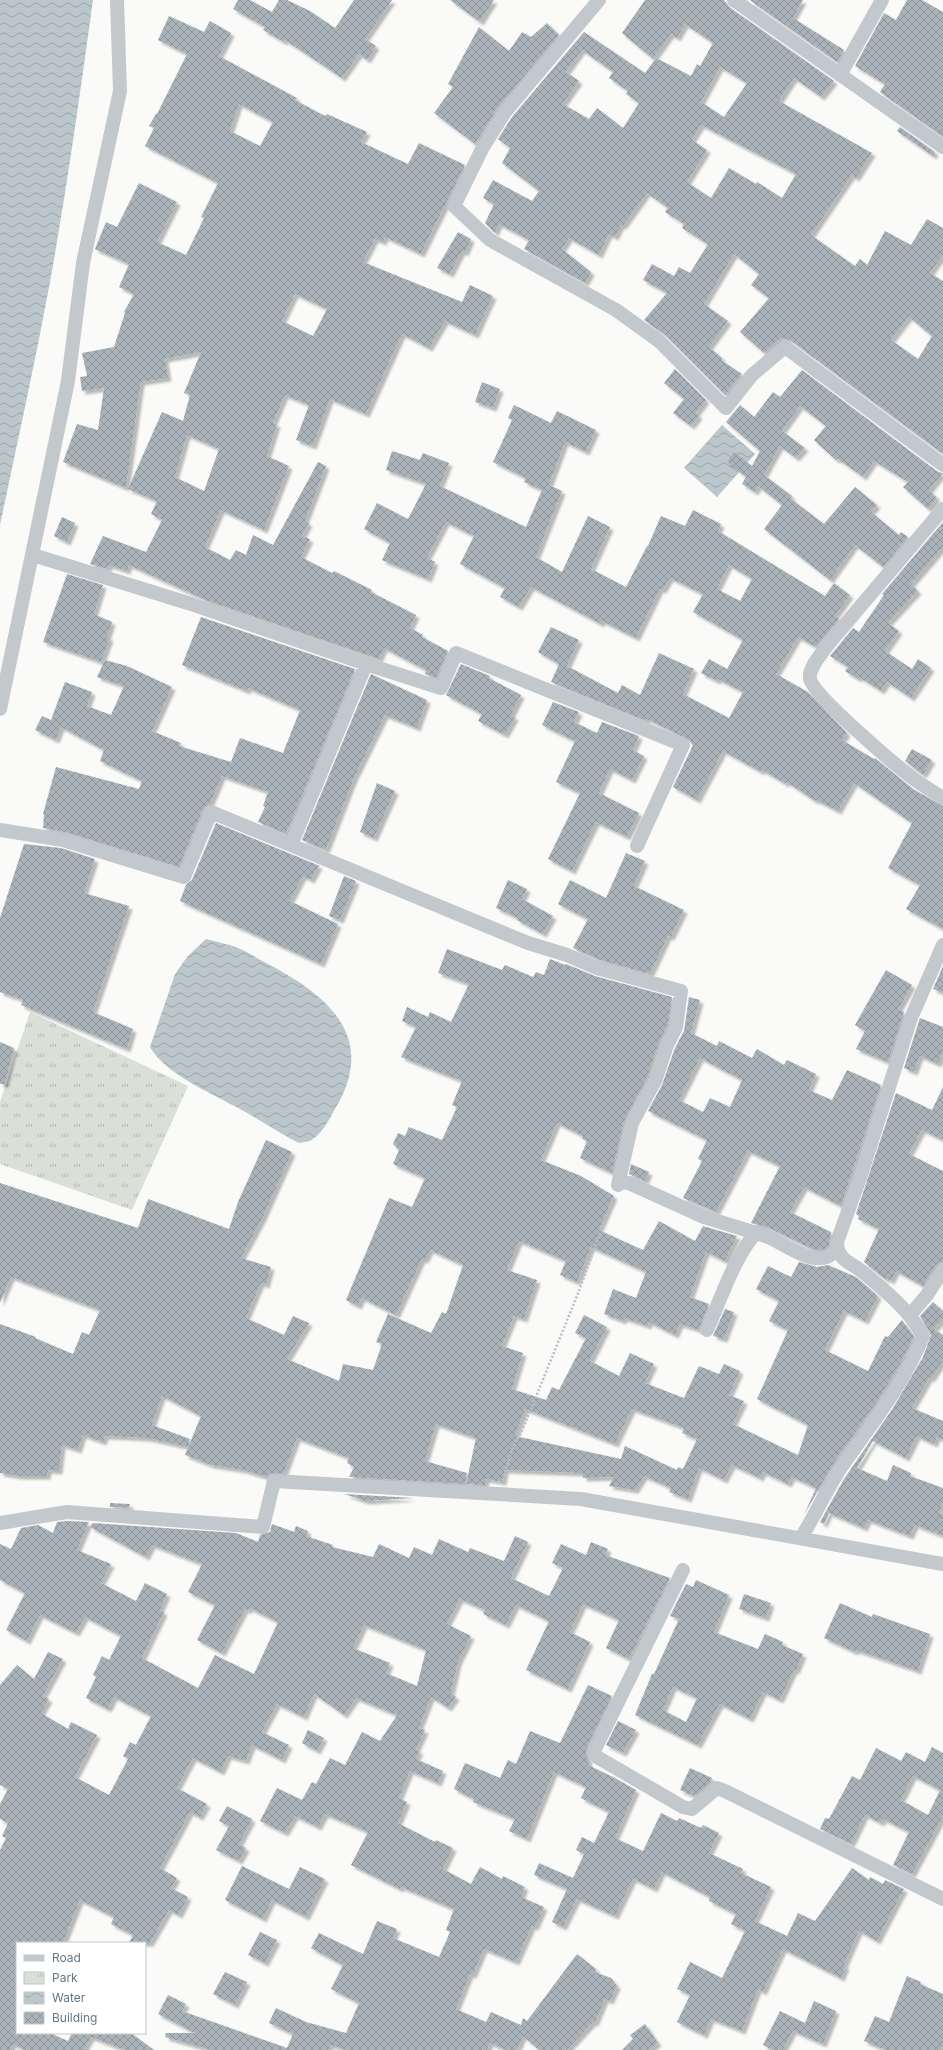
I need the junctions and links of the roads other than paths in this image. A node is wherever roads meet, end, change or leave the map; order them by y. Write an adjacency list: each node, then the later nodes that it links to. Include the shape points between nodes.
1 (117, 0): 9 (street, via 120,90 83,263 68,381)
2 (599, 0): 7 (street, via 505,112 483,147 454,206 490,240 616,310 659,341 726,408 752,375 785,346)
3 (734, 0): 5 (street)
4 (882, 0): 5 (street)
5 (840, 75): 6 (street)
6 (943, 147)
7 (943, 465)
8 (943, 509): 12 (street, via 826,647 809,676 812,685 821,696 861,733 910,776)
9 (33, 555): 10 (street, via 192,604); 11 (street)
10 (366, 664): 14 (street); 15 (street, via 442,688 456,653 683,746)
11 (0, 709)
12 (943, 798)
13 (0, 830): 14 (street, via 63,840 184,878 211,812)
14 (291, 845): 17 (street, via 528,943 567,955 597,968 681,991 676,1027 655,1081 632,1123 618,1184 629,1183 704,1216)
15 (637, 846)
16 (943, 945): 18 (street, via 904,1039 837,1242)
17 (756, 1233): 18 (street, via 765,1234 784,1245 817,1258 827,1257); 21 (street, via 748,1241 739,1258)
18 (837, 1250): 20 (street)
19 (943, 1270): 20 (street, via 927,1296)
20 (910, 1315): 23 (street, via 923,1336 917,1350 866,1435 842,1467)
21 (707, 1330)
22 (0, 1523): 23 (street, via 67,1512 263,1527 274,1481 581,1499)
23 (801, 1538): 24 (street)
24 (943, 1564)
25 (683, 1570): 26 (street, via 595,1749 597,1757 683,1807 692,1809 717,1788 725,1791)
26 (943, 1899)

